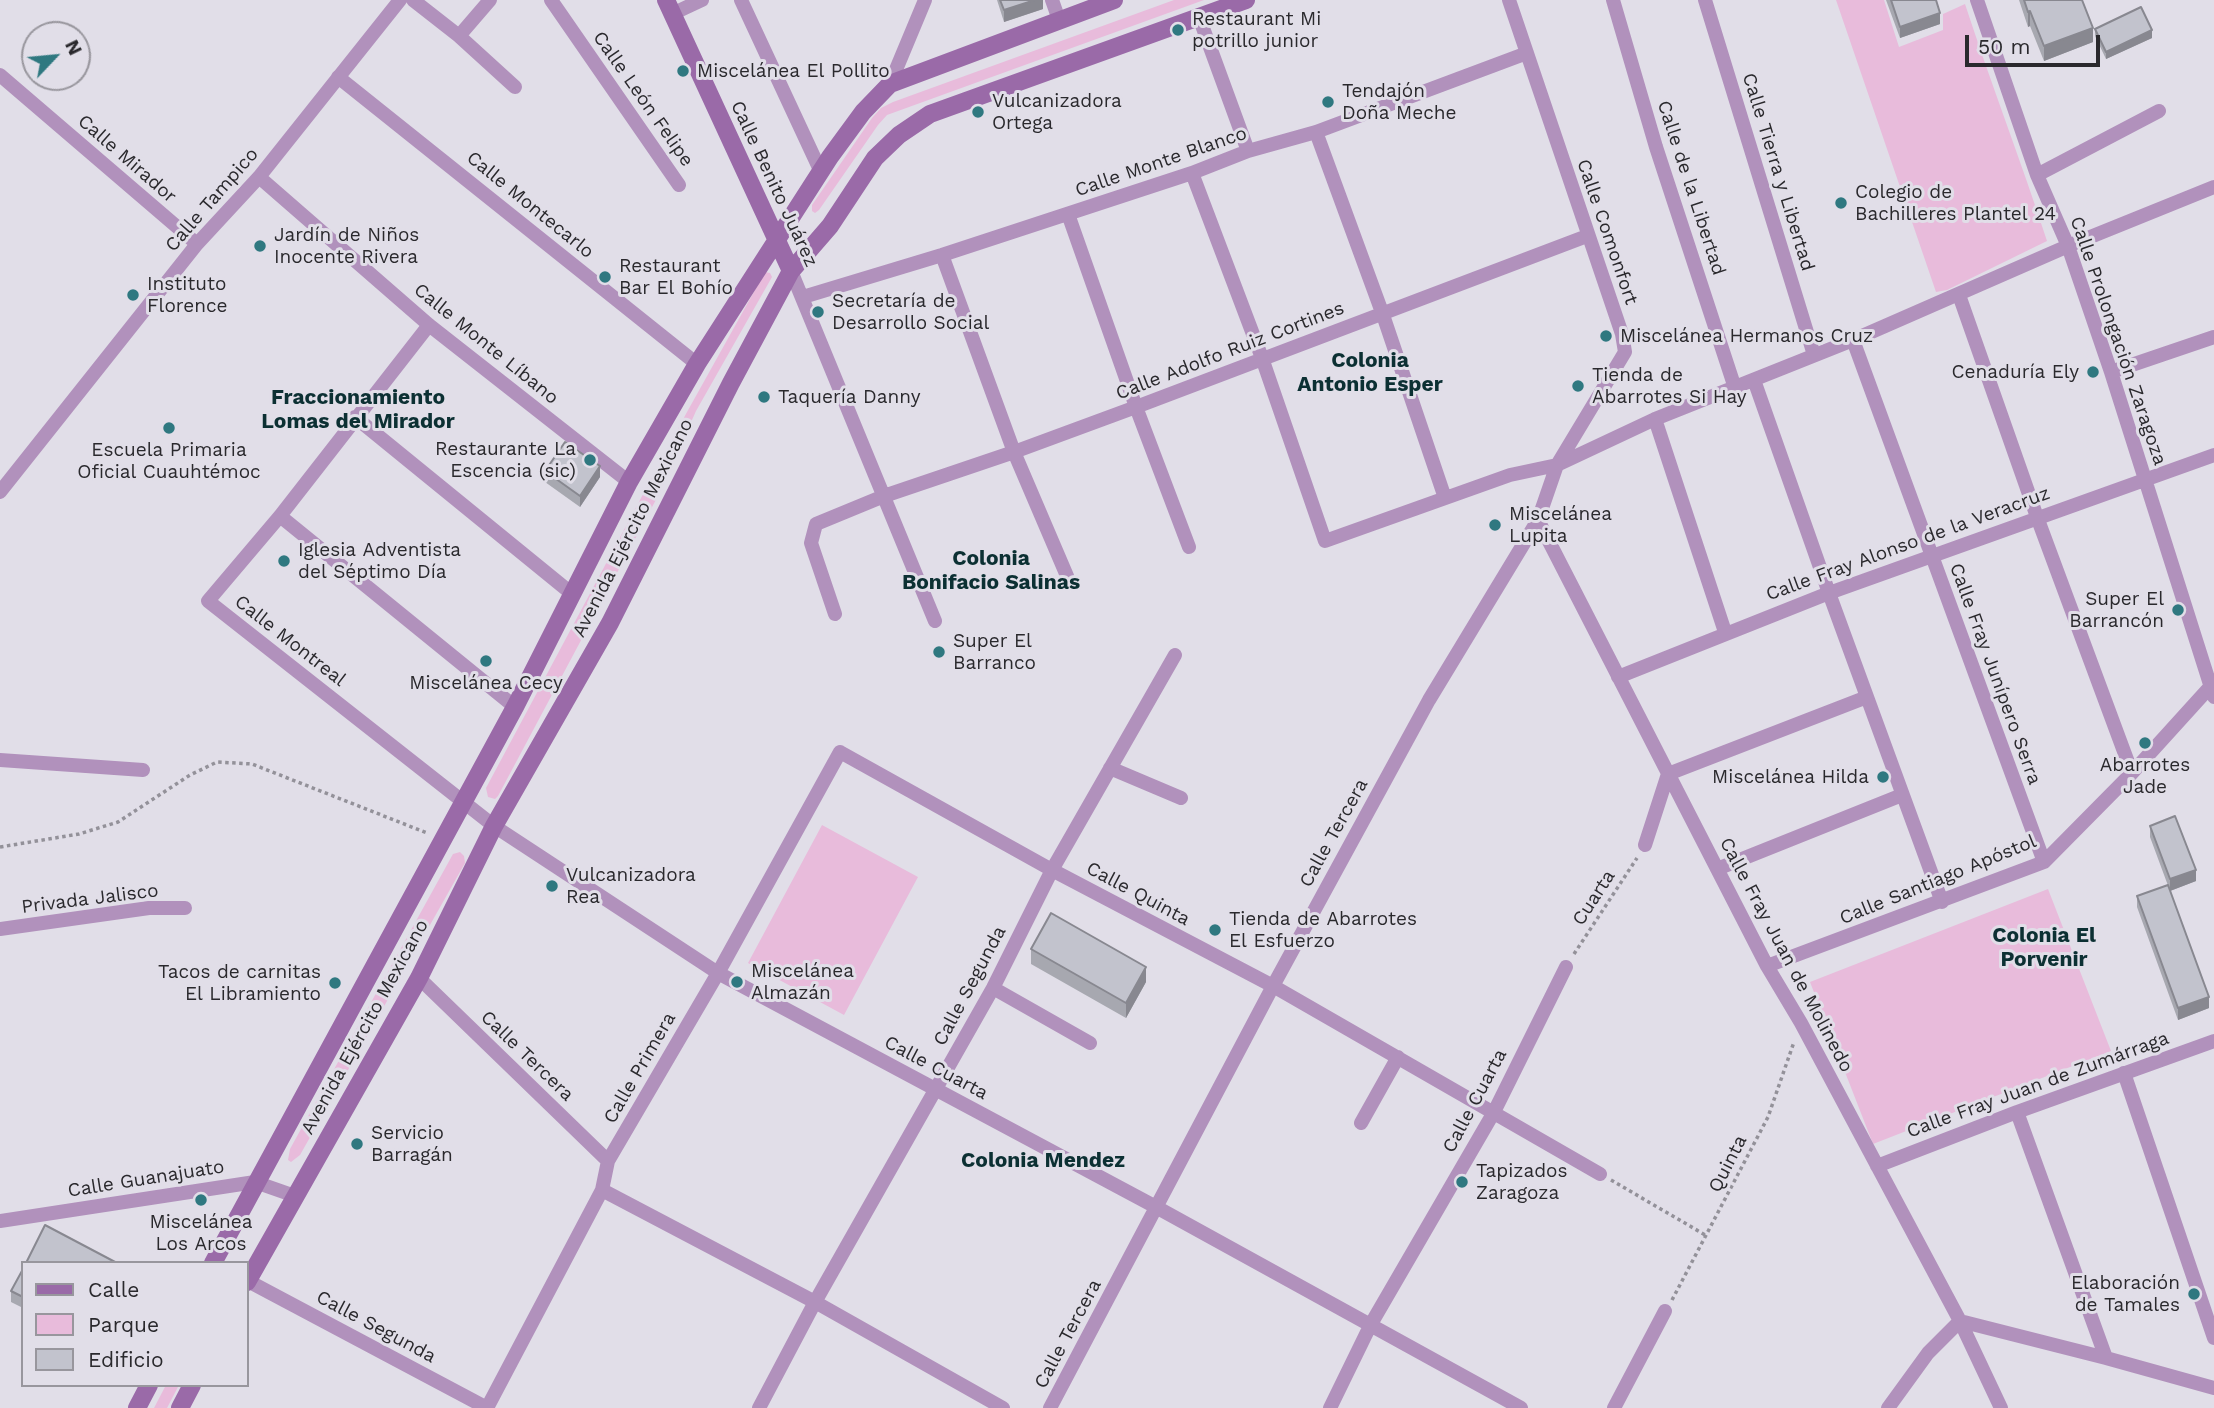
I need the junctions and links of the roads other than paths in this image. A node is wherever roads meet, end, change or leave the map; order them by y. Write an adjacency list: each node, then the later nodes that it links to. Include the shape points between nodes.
1 (400, 0): 21 (street, Calle Tampico)
2 (414, 0): 18 (street)
3 (490, 0): 18 (street)
4 (551, 0): 31 (street, Calle León Felipe)
5 (702, 0): 15 (street)
6 (741, 0): 27 (street)
7 (925, 0): 22 (street)
8 (1052, 0): 17 (street)
9 (1114, 0): 17 (main road, Avenida Ejército Mexicano)
10 (1246, 0): 16 (main road, Avenida Ejército Mexicano)
11 (1509, 0): 19 (street, Calle Comonfort)
12 (1613, 0): 51 (street, Calle de la Libertad)
13 (1705, 0): 46 (street, Calle Tierra y Libertad)
14 (1977, 0): 29 (street, Calle Prolongación Zaragoza)
15 (669, 7): 35 (main road, Calle Benito Juárez)
16 (1199, 17): 26 (street); 39 (main road, Avenida Ejército Mexicano, via 930,114 875,158 830,226)
17 (1059, 20): 22 (main road, Avenida Ejército Mexicano)
18 (459, 36): 23 (street)
19 (1527, 52): 25 (street, Calle Monte Blanco); 34 (street, Calle Comonfort)
20 (0, 75): 36 (street, Calle Mirador)
21 (338, 77): 30 (street, Calle Tampico); 48 (street, Calle Montecarlo)
22 (890, 84): 27 (main road, Avenida Ejército Mexicano, via 863,112)
23 (515, 87)
24 (2159, 111): 29 (street)
25 (1316, 132): 26 (street, Calle Monte Blanco); 42 (street)
26 (1248, 151): 28 (street, Calle Monte Blanco)
27 (821, 172): 35 (main road, Avenida Ejército Mexicano)
28 (1192, 173): 33 (street, Calle Monte Blanco); 47 (street)
29 (2037, 175): 37 (street, Calle Prolongación Zaragoza)
30 (259, 177): 36 (street, Calle Tampico); 43 (street, Calle Monte Líbano)
31 (679, 185)
32 (2214, 187): 37 (street)
33 (1068, 214): 38 (street, Calle Monte Blanco); 52 (street)
34 (1587, 236): 42 (street, Calle Adolfo Ruiz Cortines); 57 (street, Calle Comonfort, via 1625,352)
35 (776, 237): 39 (main road, Calle Benito Juárez); 48 (main road, Avenida Ejército Mexicano)
36 (197, 244): 60 (street, Calle Tampico)
37 (2068, 246): 40 (street); 49 (street, Calle Prolongación Zaragoza)
38 (942, 255): 41 (street, Calle Monte Blanco); 55 (street)
39 (791, 271): 41 (street, Calle Benito Juárez); 88 (main road, Avenida Ejército Mexicano, via 610,623)
40 (1959, 295): 45 (street); 64 (street)
41 (803, 297): 61 (street, Calle Benito Juárez)
42 (1383, 315): 47 (street, Calle Adolfo Ruiz Cortines); 62 (street)
43 (429, 325): 53 (street, Calle Montreal); 59 (street, Calle Monte Líbano)
44 (2214, 337): 49 (street)
45 (1853, 340): 46 (street); 67 (street, Calle Fray Junípero Serra)
46 (1814, 355): 50 (street)
47 (1262, 358): 52 (street, Calle Adolfo Ruiz Cortines); 62 (street, via 1325,541)
48 (697, 363): 59 (main road, Avenida Ejército Mexicano)
49 (2111, 372): 58 (street, Calle Prolongación Zaragoza)
50 (1754, 380): 51 (street); 70 (street)
51 (1735, 388): 54 (street)
52 (1136, 407): 55 (street, Calle Adolfo Ruiz Cortines); 66 (street)
53 (355, 417): 63 (street, Calle Montreal); 69 (street)
54 (1655, 419): 57 (street); 73 (street)
55 (1014, 452): 61 (street, Calle Adolfo Ruiz Cortines); 68 (street)
56 (2214, 455): 58 (street, Calle Fray Alonso de la Veracruz)
57 (1557, 465): 62 (street, via 1510,475); 65 (street, Calle Tercera)
58 (2146, 479): 64 (street, Calle Fray Alonso de la Veracruz); 76 (street, Calle Prolongación Zaragoza)
59 (629, 482): 69 (main road, Avenida Ejército Mexicano)
60 (0, 492)
61 (884, 496): 71 (street, Calle Adolfo Ruiz Cortines, via 816,524 812,533 814,558); 72 (street, Calle Benito Juárez)
62 (1445, 498)
63 (280, 516): 78 (street); 87 (street, Calle Montreal, via 208,601)
64 (2037, 517): 67 (street, Calle Fray Alonso de la Veracruz); 83 (street)
65 (1538, 520): 75 (street, Calle Fray Juan de Molinedo); 100 (street, Calle Tercera, via 1429,700)
66 (1189, 547)
67 (1931, 556): 70 (street, Calle Fray Alonso de la Veracruz); 90 (street, Calle Fray Junípero Serra)
68 (1067, 576)
69 (571, 593): 78 (main road, Avenida Ejército Mexicano)
70 (1829, 593): 73 (street, Calle Fray Alonso de la Veracruz); 77 (street)
71 (835, 614)
72 (935, 621)
73 (1725, 632): 75 (street, Calle Fray Alonso de la Veracruz)
74 (1175, 655): 81 (street, Calle Segunda)
75 (1618, 677): 84 (street, Calle Fray Juan de Molinedo)
76 (2213, 686): 83 (street, Calle Santiago Apóstol)
77 (1867, 697): 84 (street); 85 (street)
78 (515, 707): 87 (main road, Avenida Ejército Mexicano)
79 (840, 752): 92 (street, Calle Quinta); 98 (street, Calle Primera)
80 (0, 760): 82 (street)
81 (1110, 768): 86 (street); 92 (street, Calle Segunda)
82 (143, 770)
83 (2132, 773): 90 (street, Calle Santiago Apóstol)
84 (1668, 774): 89 (street); 91 (street, Calle Fray Juan de Molinedo)
85 (1902, 795): 91 (street); 93 (street)
86 (1181, 798)
87 (464, 802): 88 (street, Calle Montreal); 113 (main road, Avenida Ejército Mexicano)
88 (494, 826): 98 (street, Calle Cuarta); 99 (main road, Avenida Ejército Mexicano)
89 (1645, 845)
90 (2045, 862): 93 (street, Calle Santiago Apóstol)
91 (1717, 869): 97 (street, Calle Fray Juan de Molinedo)
92 (1052, 870): 100 (street, Calle Quinta); 101 (street, Calle Segunda)
93 (1942, 901): 97 (street, Calle Santiago Apóstol)
94 (185, 908): 95 (street, Privada Jalisco, via 149,908)
95 (0, 929)
96 (1566, 967): 107 (street, Calle Cuarta)
97 (1767, 967): 111 (street, Calle Fray Juan de Molinedo)
98 (718, 973): 106 (street, Calle Cuarta); 110 (street, Calle Primera)
99 (419, 978): 110 (street, Calle Tercera); 115 (main road, Avenida Ejército Mexicano)
100 (1273, 986): 104 (street, Calle Quinta); 116 (street, Calle Tercera)
101 (993, 988): 103 (street); 106 (street, Calle Segunda)
102 (2214, 1041): 105 (street, Calle Fray Juan de Zumárraga)
103 (1090, 1043)
104 (1398, 1057): 107 (street, Calle Quinta); 109 (street)
105 (2123, 1073): 108 (street, Calle Fray Juan de Zumárraga); 125 (street)
106 (936, 1090): 116 (street, Calle Cuarta); 121 (street, Calle Segunda)
107 (1494, 1112): 112 (street, Calle Quinta); 124 (street, Calle Cuarta)
108 (2017, 1112): 111 (street, Calle Fray Juan de Zumárraga); 126 (street)
109 (1361, 1122)
110 (608, 1161): 114 (street, Calle Primera)
111 (1877, 1166): 123 (street, Calle Fray Juan de Molinedo)
112 (1600, 1174)
113 (256, 1182): 115 (street, Calle Guanajuato); 117 (street, Calle Guanajuato); 118 (main road, Avenida Ejército Mexicano)
114 (602, 1190): 121 (street); 132 (street, Calle Primera)
115 (295, 1196): 119 (main road, Avenida Ejército Mexicano)
116 (1156, 1207): 124 (street, Calle Cuarta); 135 (street, Calle Tercera)
117 (0, 1221)
118 (214, 1261)
119 (248, 1279)
120 (248, 1282): 132 (street, Calle Segunda)
121 (814, 1302): 133 (street, Calle Segunda); 134 (street)
122 (1665, 1311): 138 (street)
123 (1960, 1321): 126 (street); 139 (street, via 1928,1353); 140 (street, Calle Fray Juan de Molinedo)
124 (1371, 1324): 136 (street, Calle Cuarta); 137 (street, Calle Cuarta)
125 (2214, 1338)
126 (2106, 1358): 129 (street)
127 (148, 1387): 130 (main road)
128 (191, 1387): 131 (main road)
129 (2214, 1388)
130 (137, 1408)
131 (180, 1408)
132 (487, 1408)
133 (759, 1408)
134 (1003, 1408)
135 (1051, 1408)
136 (1330, 1408)
137 (1521, 1408)
138 (1614, 1408)
139 (1888, 1408)
140 (2001, 1408)

